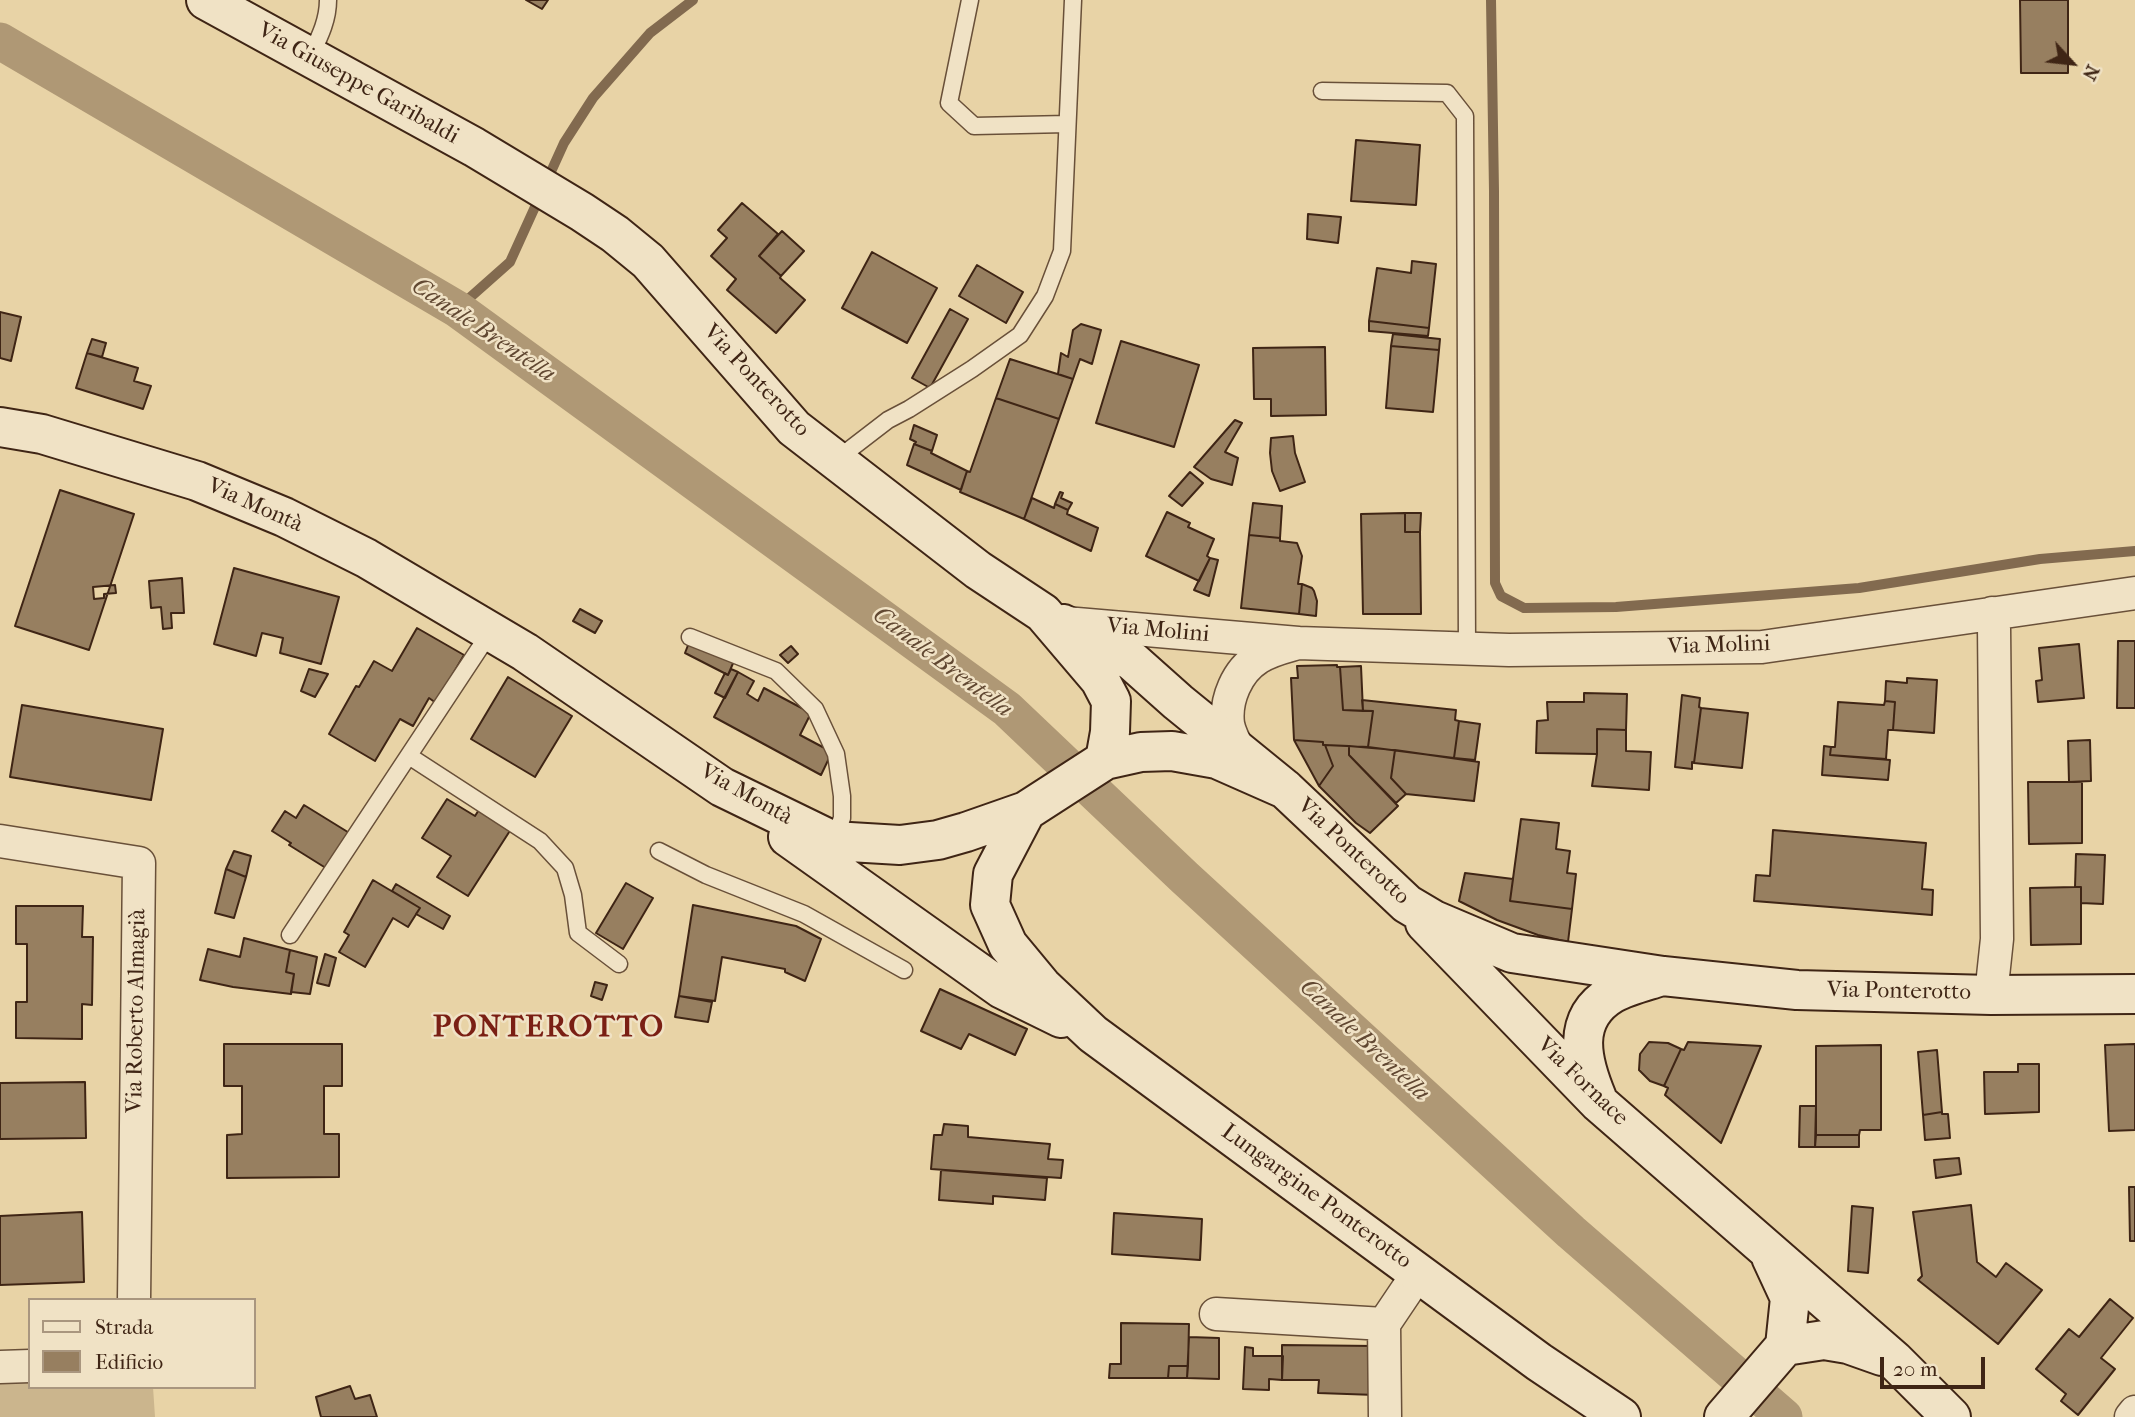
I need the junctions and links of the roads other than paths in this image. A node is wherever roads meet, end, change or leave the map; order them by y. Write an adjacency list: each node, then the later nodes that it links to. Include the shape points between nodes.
1 (206, 0): 5 (main road, Via Giuseppe Garibaldi)
2 (328, 0): 5 (lane, via 324,27)
3 (970, 0): 7 (lane, via 949,103 974,126)
4 (1073, 0): 7 (lane)
5 (310, 57): 8 (main road, Via Giuseppe Garibaldi)
6 (1322, 91): 17 (lane, via 1447,93 1465,116)
7 (1067, 124): 10 (lane, via 1062,251 1045,296 1020,335 888,420)
8 (488, 155): 10 (main road, Via Ponterotto, via 582,212 648,261 794,428)
9 (0, 427): 14 (main road, Via Montà, via 42,434 197,481 284,517 366,558)
10 (836, 460): 13 (main road, Via Ponterotto, via 978,570)
11 (2135, 593): 12 (street, Via Molini)
12 (1992, 614): 17 (street, Via Molini, via 1762,647); 33 (street, via 1997,939)
13 (1051, 618): 16 (street, Via Molini); 18 (main road, Via Ponterotto, via 1132,661); 20 (main road, Via Ponterotto, via 1111,701 1110,732)
14 (491, 631): 19 (lane); 21 (main road, Via Montà)
15 (690, 637): 25 (lane, via 776,671 816,709 836,754 842,818)
16 (1298, 643): 17 (street, Via Molini); 18 (street, Via Molini, via 1258,658 1237,679 1228,723)
17 (1466, 648)
18 (1241, 754): 22 (main road, Via Ponterotto)
19 (409, 755): 28 (lane); 29 (lane, via 540,841 565,868 578,933)
20 (1102, 762): 22 (main road, Via Ponterotto, via 1141,751 1172,751 1217,760); 23 (main road, Via Ponterotto)
21 (722, 787): 25 (main road, Via Montà); 34 (main road, Lungargine Ponterotto, via 1002,989)
22 (1285, 789): 27 (main road, Via Ponterotto)
23 (1029, 809): 25 (main road, Via Montà, via 938,840 900,845); 34 (main road, Lungargine Ponterotto, via 993,874 990,905 1008,945 1042,986)
24 (0, 841): 38 (street, Via Roberto Almagià, via 139,863)
25 (833, 841)
26 (659, 851): 30 (lane, via 804,914)
27 (1407, 904): 31 (main road, Via Ponterotto, via 1512,953); 35 (main road, Via Fornace)
28 (290, 935)
29 (619, 964)
30 (904, 970)
31 (1663, 976): 33 (main road, Via Ponterotto, via 1797,990); 35 (main road, Via Ponterotto, via 1610,995 1588,1020 1582,1053)
32 (2135, 994): 33 (main road, Via Ponterotto)
33 (1991, 995)
34 (1093, 1034): 37 (main road, Lungargine Ponterotto)
35 (1599, 1103): 36 (main road, Via Fornace)
36 (1768, 1249): 41 (main road, Via Fornace, via 1790,1298); 42 (main road, Via Fornace)
37 (1419, 1272): 40 (street); 43 (main road, Lungargine Ponterotto)
38 (134, 1298)
39 (1216, 1314): 40 (street)
40 (1384, 1324): 47 (street)
41 (1781, 1351): 42 (main road, Via Fornace, via 1825,1340); 50 (main road)
42 (1894, 1360): 51 (main road, Via Fornace)
43 (1539, 1362): 48 (main road, Lungargine Ponterotto); 49 (main road, Lungargine Ponterotto)
44 (28, 1366): 45 (street)
45 (0, 1367)
46 (2135, 1412): 52 (street)
47 (1385, 1417)
48 (1585, 1417)
49 (1621, 1417)
50 (1724, 1417)
51 (1951, 1417)
52 (2131, 1417)

